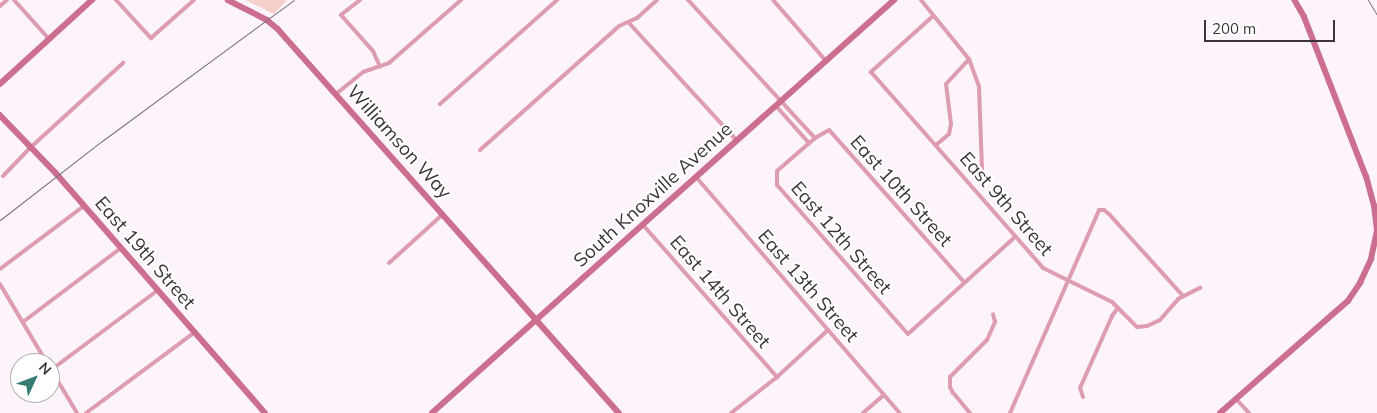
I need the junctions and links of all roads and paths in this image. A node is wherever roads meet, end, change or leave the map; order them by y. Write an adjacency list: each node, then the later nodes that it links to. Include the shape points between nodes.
1 (7, 0): 16 (street)
2 (14, 0): 19 (street)
3 (92, 0): 19 (street)
4 (116, 0): 5 (street, via 151,38)
5 (194, 0)
6 (228, 0): 25 (street, Williamson Way, via 273,24)
7 (360, 0): 23 (street, via 341,15 373,51)
8 (461, 0): 23 (street, via 389,63)
9 (557, 0): 27 (street)
10 (658, 0): 18 (street)
11 (688, 0): 26 (street)
12 (773, 0): 21 (street)
13 (894, 0): 21 (street, South Knoxville Avenue)
14 (921, 0): 17 (street)
15 (1294, 0): 64 (street, via 1366,177 1377,230 1371,259 1348,301)
16 (0, 6)
17 (933, 16): 20 (street); 33 (street, East 9th Street, via 871,72)
18 (629, 22): 31 (street); 35 (street, via 620,26)
19 (49, 39): 24 (street)
20 (969, 59): 33 (street, via 946,84 951,124 948,134); 36 (street, via 978,87)
21 (826, 61): 26 (street, South Knoxville Avenue)
22 (124, 63): 34 (street)
23 (380, 67): 25 (street, via 363,72)
24 (0, 84)
25 (336, 94): 40 (street, Williamson Way)
26 (782, 101): 28 (street, South Knoxville Avenue); 30 (street)
27 (440, 104)
28 (776, 106): 31 (street, South Knoxville Avenue); 32 (street)
29 (0, 115): 34 (street, East 19th Street)
30 (815, 138): 32 (street, East 12th Street); 47 (street, East 10th Street, via 829,130)
31 (737, 141): 38 (street, South Knoxville Avenue)
32 (809, 143): 47 (street, East 12th Street, via 777,171 777,185 908,334)
33 (936, 146): 42 (street, East 9th Street)
34 (32, 147): 37 (street); 39 (street, East 19th Street)
35 (480, 150)
36 (982, 170)
37 (3, 176)
38 (696, 177): 41 (street, South Knoxville Avenue); 56 (street, East 13th Street)
39 (84, 206): 43 (street, East 19th Street); 45 (street)
40 (443, 214): 44 (street); 54 (street, Williamson Way)
41 (642, 225): 54 (street, South Knoxville Avenue); 60 (street, East 14th Street)
42 (1015, 237): 46 (street, East 9th Street, via 1043,268); 47 (street)
43 (121, 248): 50 (street, East 19th Street); 55 (street)
44 (389, 264)
45 (0, 269)
46 (1068, 281): 51 (street, via 1097,212 1104,210); 52 (street, East 9th Street, via 1102,296); 74 (street)
47 (964, 282)
48 (0, 284): 55 (street)
49 (1200, 288): 51 (street)
50 (158, 290): 57 (street, East 19th Street); 59 (street)
51 (1183, 296): 52 (street, East 9th Street, via 1160,320 1141,327 1134,325)
52 (1118, 308): 63 (street, via 1080,388)
53 (993, 314): 73 (street, via 995,322 987,340 950,377 953,394)
54 (537, 319): 68 (street, South Knoxville Avenue); 69 (street, Williamson Way)
55 (23, 322): 58 (street)
56 (828, 330): 60 (street); 62 (street, East 13th Street)
57 (195, 332): 66 (street); 67 (street, East 19th Street)
58 (41, 353)
59 (60, 362)
60 (777, 377): 70 (street)
61 (60, 385): 65 (street)
62 (884, 395): 71 (street); 72 (street, East 13th Street)
63 (1083, 397)
64 (1236, 399): 75 (street); 76 (street)
65 (76, 413)
66 (86, 413)
67 (265, 413)
68 (432, 413)
69 (619, 413)
70 (731, 413)
71 (863, 413)
72 (900, 413)
73 (970, 413)
74 (1010, 413)
75 (1220, 413)
76 (1249, 413)

